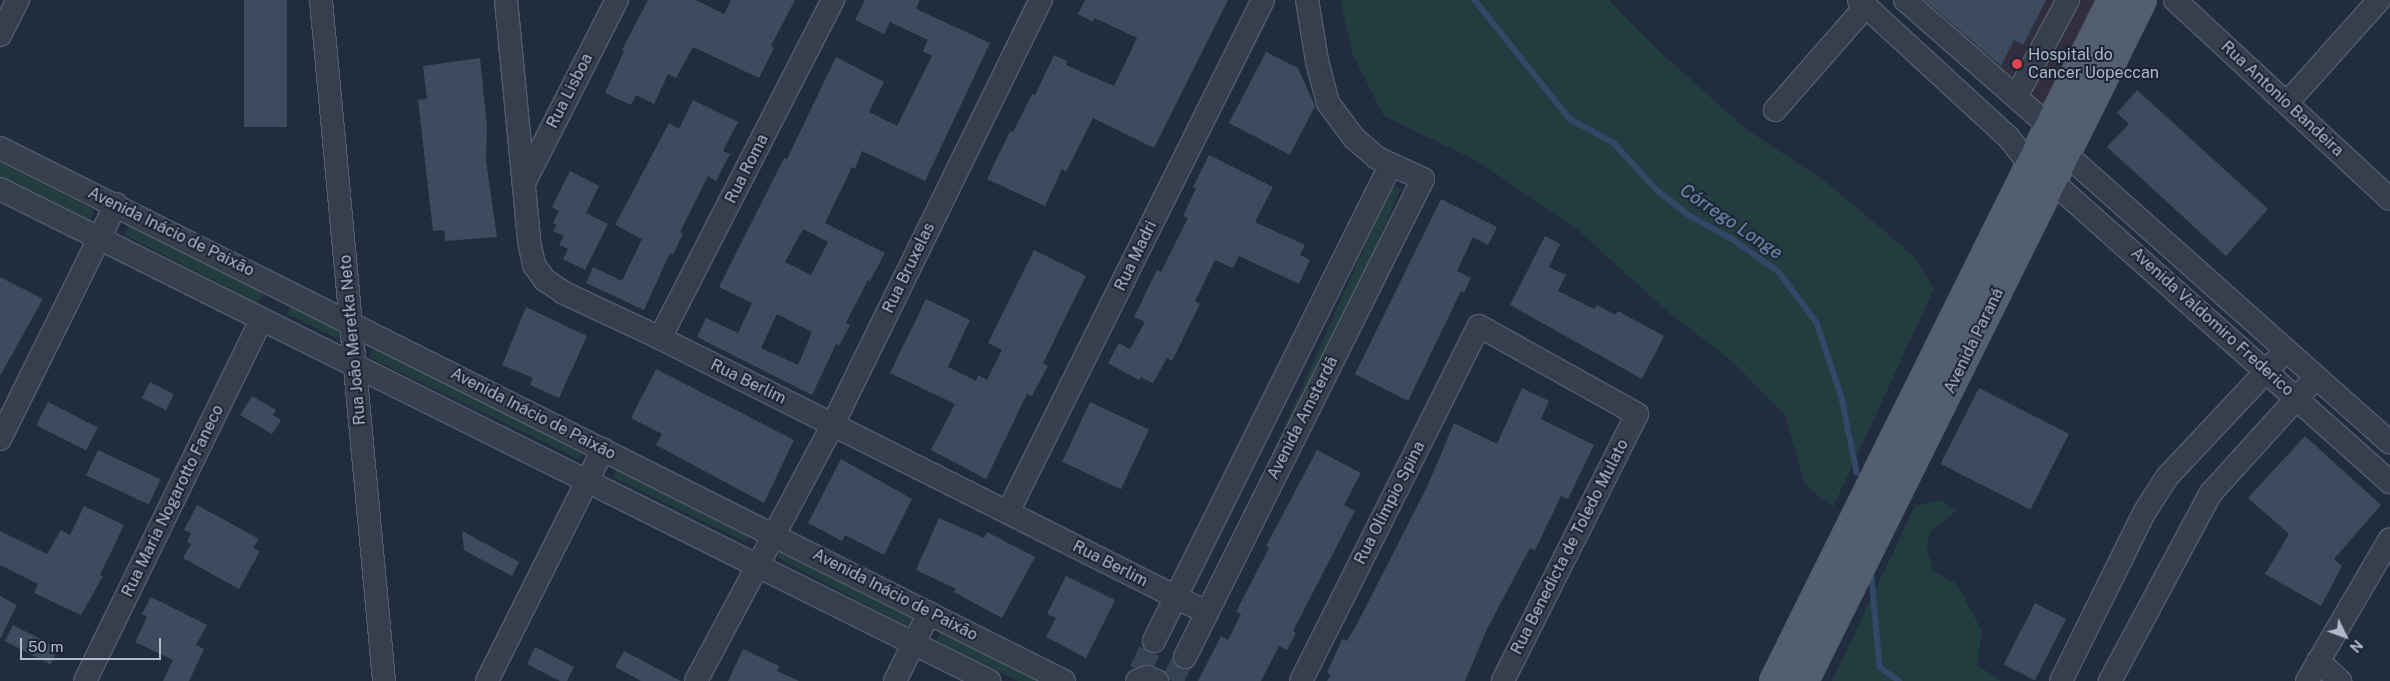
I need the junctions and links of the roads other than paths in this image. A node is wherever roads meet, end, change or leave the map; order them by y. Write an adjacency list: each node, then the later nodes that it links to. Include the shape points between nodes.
1 (18, 0): 16 (street)
2 (321, 0): 33 (street, Rua João Meretka Neto)
3 (506, 0): 27 (street, Rua Berlim)
4 (616, 0): 27 (street, Rua Lisboa)
5 (832, 0): 35 (street, Rua Roma)
6 (1041, 0): 41 (street, Rua Bruxelas)
7 (1263, 0): 47 (street, Rua Madri)
8 (1307, 0): 24 (street, via 1328,103 1354,138)
9 (1905, 0): 18 (street, Avenida Valdomiro Frederico)
10 (2068, 0): 18 (street)
11 (2112, 0): 17 (main road, Avenida Paraná)
12 (2142, 0): 17 (main road, Avenida Paraná)
13 (2175, 0): 19 (street, Rua Antonio Bandeira)
14 (2379, 0): 19 (street)
15 (1862, 3): 20 (street); 21 (street, Avenida Valdomiro Frederico)
16 (0, 34)
17 (2080, 94): 22 (main road, Avenida Paraná)
18 (2016, 97): 22 (street, Avenida Valdomiro Frederico)
19 (2286, 103): 29 (street, Rua Antonio Bandeira)
20 (1776, 110)
21 (2009, 138): 22 (street); 25 (street, Avenida Valdomiro Frederico)
22 (2053, 141): 25 (main road, Avenida Paraná); 26 (main road, Avenida Paraná); 36 (street, Avenida Valdomiro Frederico)
23 (0, 148): 30 (street, Avenida Inácio de Paixão)
24 (1390, 166): 51 (street, Avenida Amsterdã); 52 (street, Avenida Amsterdã, via 1422,179)
25 (2031, 166): 26 (street, Avenida Valdomiro Frederico); 67 (main road, Avenida Paraná)
26 (2053, 182): 38 (street, Avenida Valdomiro Frederico); 68 (main road, Avenida Paraná)
27 (524, 183): 35 (street, Rua Berlim, via 534,265 545,280 564,293)
28 (0, 189): 31 (street)
29 (2390, 199)
30 (116, 204): 31 (street); 33 (street, Avenida Inácio de Paixão)
31 (99, 239): 32 (street); 42 (street)
32 (261, 320): 37 (street); 58 (street, Rua Maria Nogarotto Faneco)
33 (350, 321): 37 (street, Rua João Meretka Neto); 44 (street, Avenida Inácio de Paixão)
34 (1480, 326): 65 (street, Rua Olímpio Spina); 66 (street, Rua Benedicta de Toledo Mulato, via 1637,414)
35 (660, 338): 41 (street, Rua Berlim)
36 (2286, 350): 38 (street); 39 (street, Avenida Valdomiro Frederico)
37 (355, 364): 45 (street); 59 (street, Rua João Meretka Neto)
38 (2267, 370): 40 (street, Avenida Valdomiro Frederico); 69 (street, via 2167,477 2144,513)
39 (2316, 377): 40 (street); 43 (street, Avenida Valdomiro Frederico)
40 (2297, 397): 46 (street, Avenida Valdomiro Frederico); 70 (street, via 2211,493)
41 (833, 424): 47 (street, Rua Berlim); 48 (street, Rua Bruxelas)
42 (0, 440)
43 (2390, 442)
44 (603, 449): 45 (street); 48 (street, Avenida Inácio de Paixão)
45 (587, 481): 50 (street); 60 (street)
46 (2390, 482)
47 (1008, 512): 51 (street, Rua Berlim)
48 (775, 535): 50 (street, Rua Bruxelas); 53 (street, Avenida Inácio de Paixão)
49 (2390, 539): 57 (street)
50 (756, 567): 55 (street); 61 (street, Rua Bruxelas)
51 (1176, 597): 52 (street, Rua Berlim); 54 (street, Avenida Amsterdã)
52 (1206, 612): 56 (street, Avenida Amsterdã)
53 (929, 613): 55 (street); 64 (street, Avenida Inácio de Paixão)
54 (1154, 641)
55 (914, 643): 62 (street); 63 (street)
56 (1185, 657)
57 (2318, 661): 71 (street); 72 (street)
58 (85, 681)
59 (384, 681)
60 (487, 681)
61 (696, 681)
62 (896, 681)
63 (989, 681)
64 (1064, 681)
65 (1301, 681)
66 (1503, 681)
67 (1774, 681)
68 (1804, 681)
69 (2061, 681)
70 (2110, 681)
71 (2307, 681)
72 (2340, 681)

